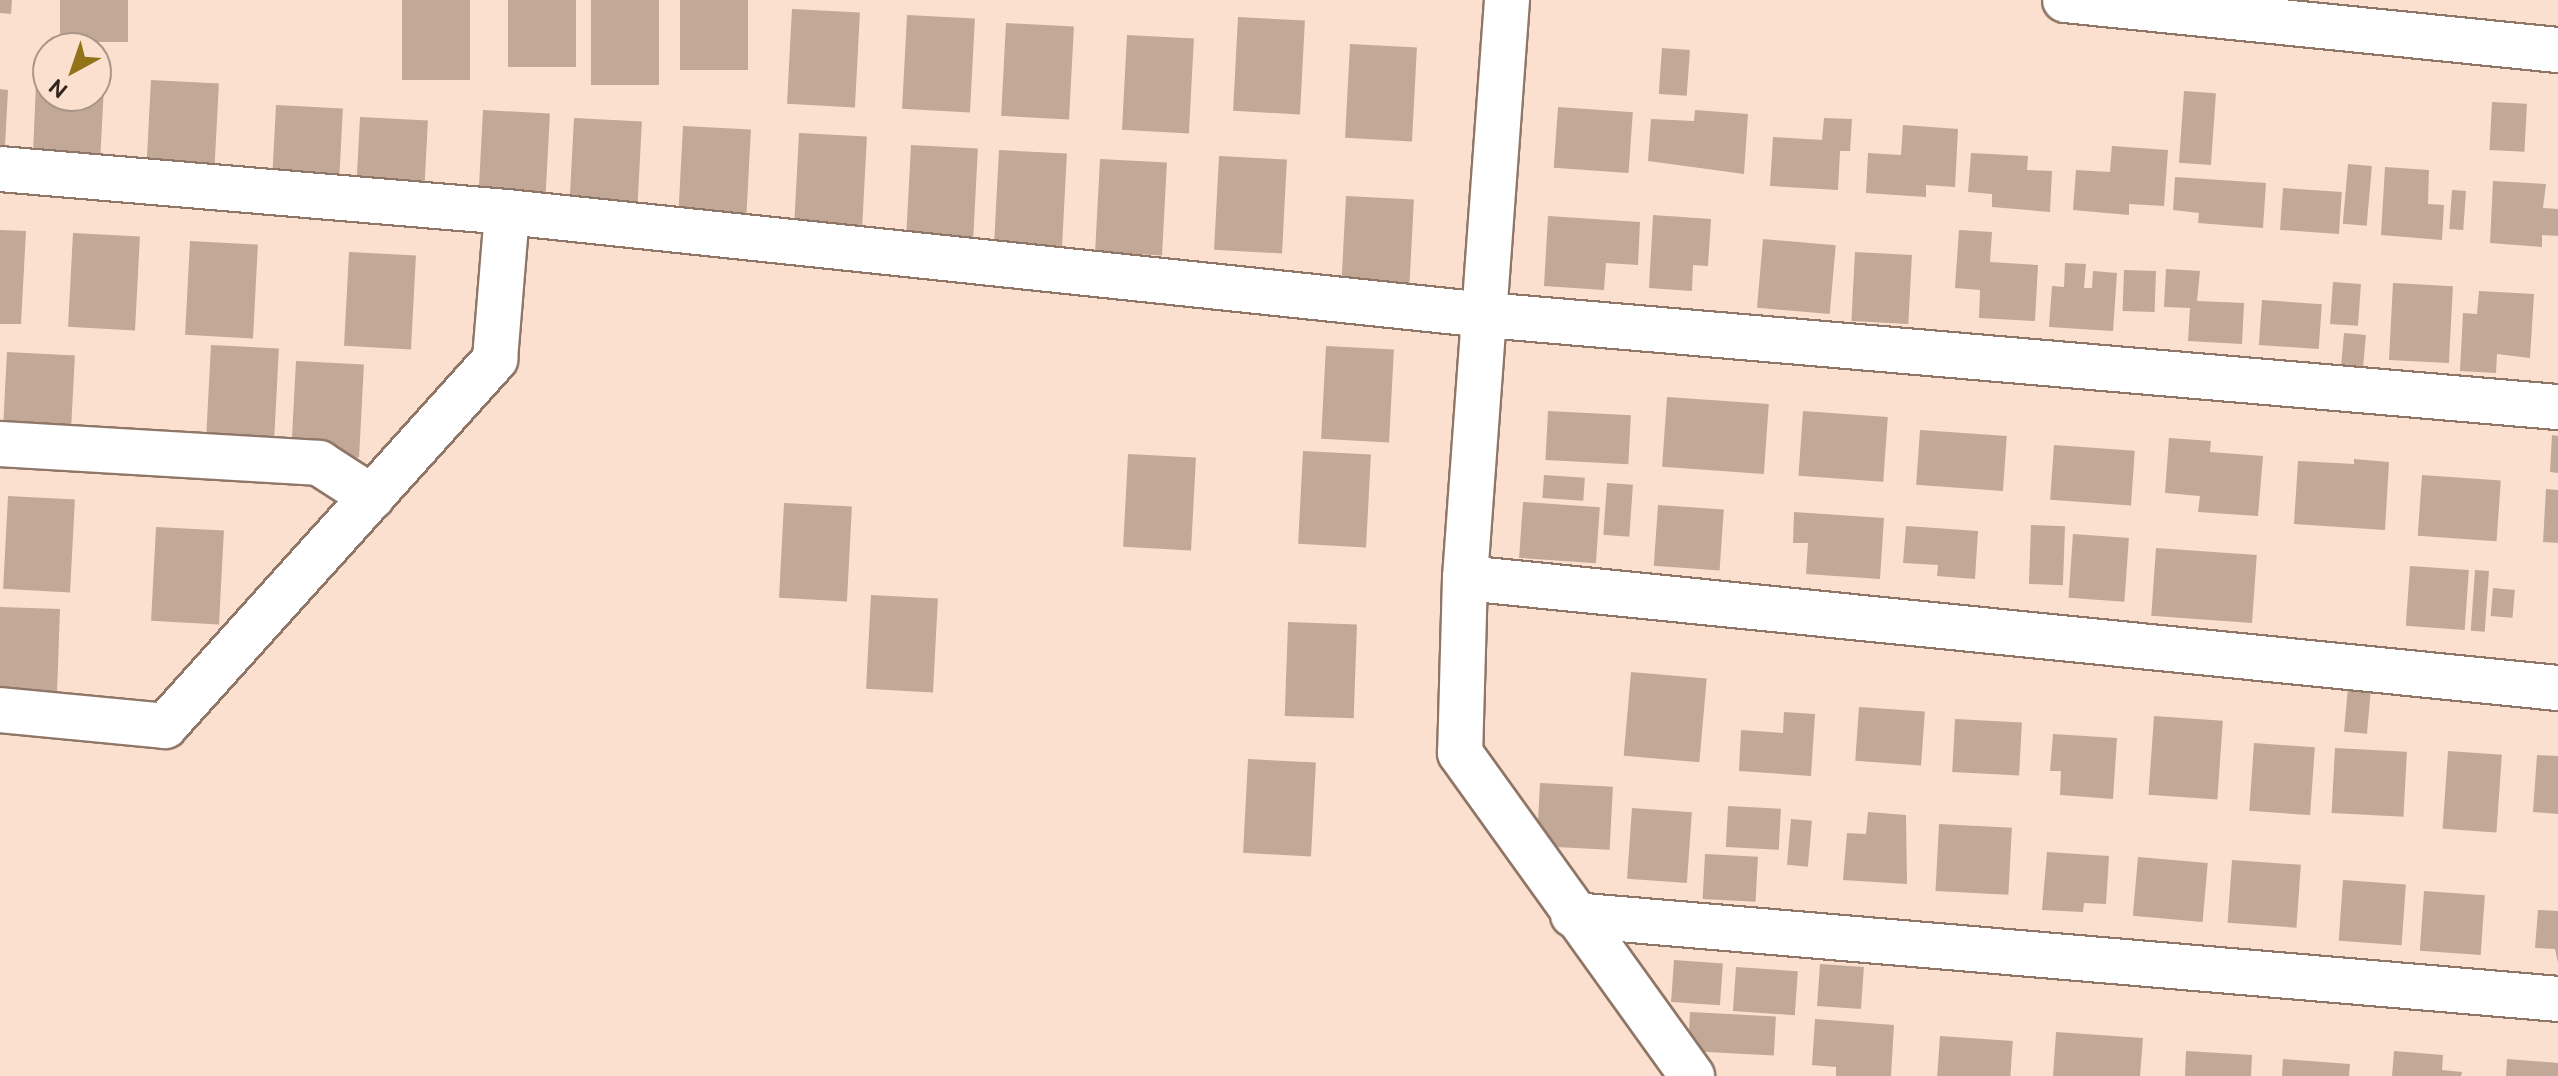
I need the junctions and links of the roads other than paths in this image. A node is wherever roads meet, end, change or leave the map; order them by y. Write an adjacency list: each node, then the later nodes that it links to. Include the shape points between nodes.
1 (1507, 0): 6 (street)
2 (2065, 0): 3 (street)
3 (2558, 50)
4 (0, 169): 5 (street)
5 (507, 212): 6 (street); 9 (street, via 495,359)
6 (1486, 315): 7 (street); 10 (street)
7 (2558, 407)
8 (0, 444): 9 (street, via 319,463)
9 (372, 497): 12 (street, via 165,726)
10 (1465, 578): 11 (street); 13 (street, via 1460,753)
11 (2558, 688)
12 (0, 710)
13 (1573, 915): 14 (street); 15 (street)
14 (2558, 999)
15 (1692, 1076)

